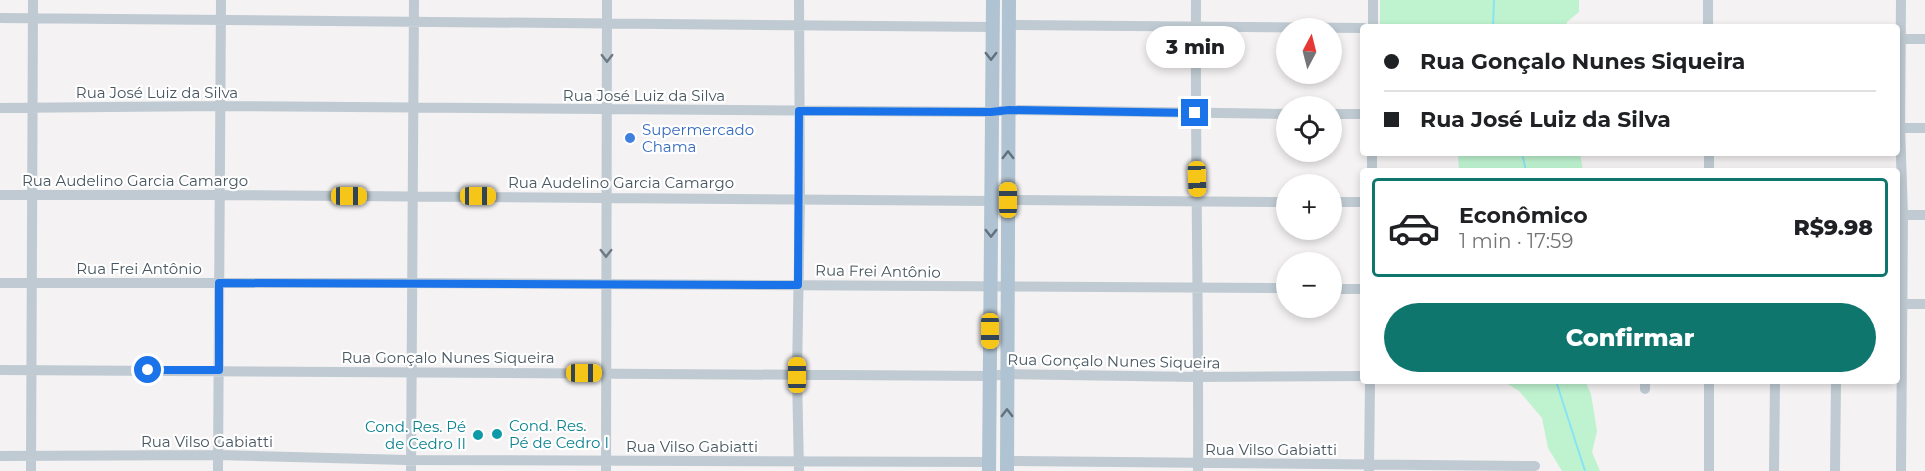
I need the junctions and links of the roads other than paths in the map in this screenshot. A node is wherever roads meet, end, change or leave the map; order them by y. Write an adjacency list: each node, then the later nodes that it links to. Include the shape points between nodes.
1 (33, 0): 13 (street)
2 (221, 0): 14 (street)
3 (414, 0): 15 (street)
4 (608, 0): 16 (street)
5 (799, 0): 20 (street)
6 (993, 0): 23 (main road)
7 (1010, 0): 21 (main road)
8 (1196, 0): 22 (street)
9 (1373, 0): 17 (street)
10 (1708, 0): 18 (street)
11 (1901, 0): 19 (street)
12 (0, 18): 13 (street)
13 (33, 19): 14 (street); 29 (street)
14 (221, 20): 15 (street); 27 (street)
15 (414, 21): 16 (street); 30 (street)
16 (607, 23): 20 (street); 31 (street, one-way to 31)
17 (1373, 24)
18 (1708, 24)
19 (1900, 24)
20 (799, 25): 23 (street); 33 (street)
21 (1010, 26): 22 (street); 32 (main road)
22 (1196, 26): 24 (street); 35 (street)
23 (992, 27): 34 (main road, one-way to 34)
24 (1360, 28)
25 (1900, 39): 26 (street)
26 (1925, 39)
27 (220, 106): 29 (street, Rua José Luiz da Silva); 30 (street, Rua José Luiz da Silva); 42 (street)
28 (0, 108): 29 (street, Rua José Luiz da Silva)
29 (33, 108): 43 (street)
30 (414, 108): 31 (street, Rua José Luiz da Silva); 44 (street)
31 (607, 110): 33 (street, Rua José Luiz da Silva); 45 (street)
32 (1009, 110): 34 (street, Rua José Luiz da Silva); 35 (street, Rua José Luiz da Silva); 47 (main road, one-way to 32)
33 (799, 111): 34 (street, Rua José Luiz da Silva); 46 (street)
34 (991, 112): 48 (main road)
35 (1195, 113): 36 (street, Rua José Luiz da Silva); 49 (street)
36 (1276, 114)
37 (1342, 114): 38 (street)
38 (1360, 114)
39 (1900, 128): 40 (street)
40 (1925, 128)
41 (0, 195): 43 (street, Rua Audelino Garcia Camargo)
42 (220, 195): 43 (street, Rua Audelino Garcia Camargo); 44 (street, Rua Audelino Garcia Camargo); 56 (street)
43 (33, 196): 58 (street)
44 (413, 196): 45 (street, Rua Audelino Garcia Camargo); 57 (street)
45 (607, 197): 46 (street, Rua Audelino Garcia Camargo); 59 (street, one-way to 59)
46 (800, 198): 48 (street, Rua Audelino Garcia Camargo); 60 (street)
47 (1008, 200): 49 (street); 61 (main road)
48 (991, 201): 62 (main road, one-way to 62)
49 (1197, 201): 50 (street); 63 (street)
50 (1276, 202)
51 (1342, 202): 52 (street)
52 (1360, 202)
53 (1900, 215): 54 (street); 67 (street)
54 (1925, 215)
55 (0, 283): 58 (street, Rua Frei Antônio)
56 (219, 283): 57 (street, Rua Frei Antônio); 58 (street, Rua Frei Antônio); 71 (street)
57 (412, 283): 59 (street, Rua Frei Antônio); 72 (street)
58 (32, 284): 70 (street)
59 (606, 284): 60 (street, Rua Frei Antônio); 73 (street)
60 (798, 285): 62 (street, Rua Frei Antônio); 75 (street)
61 (1008, 286): 62 (street, Rua Frei Antônio); 63 (street, Rua Frei Antônio); 74 (main road)
62 (990, 287): 76 (main road)
63 (1198, 288): 64 (street, Rua Frei Antônio); 78 (street)
64 (1276, 288)
65 (1342, 289): 66 (street)
66 (1360, 289)
67 (1900, 304): 68 (street); 99 (street)
68 (1925, 304)
69 (0, 370): 70 (street, Rua Gonçalo Nunes Siqueira)
70 (31, 370): 71 (street, Rua Gonçalo Nunes Siqueira); 85 (street)
71 (219, 370): 72 (street, Rua Gonçalo Nunes Siqueira); 83 (street)
72 (412, 372): 73 (street, Rua Gonçalo Nunes Siqueira); 86 (street)
73 (606, 373): 75 (street, Rua Gonçalo Nunes Siqueira); 87 (street)
74 (1008, 374): 76 (street, Rua Gonçalo Nunes Siqueira); 78 (street, Rua Gonçalo Nunes Siqueira); 89 (main road, one-way to 74)
75 (797, 375): 76 (street, Rua Gonçalo Nunes Siqueira); 88 (street)
76 (990, 376): 91 (main road)
77 (1360, 376): 78 (street, Rua Gonçalo Nunes Siqueira)
78 (1197, 377): 92 (street)
79 (1370, 384): 93 (street)
80 (1709, 384): 96 (street)
81 (1774, 384): 97 (street)
82 (1836, 384): 98 (street)
83 (218, 455): 85 (street, Rua Vilso Gabiatti); 86 (street, Rua Vilso Gabiatti); 95 (street)
84 (0, 456): 85 (street, Rua Vilso Gabiatti)
85 (31, 456): 94 (street)
86 (411, 465): 87 (street, Rua Vilso Gabiatti)
87 (606, 466): 88 (street, Rua Vilso Gabiatti)
88 (800, 466): 91 (street, Rua Vilso Gabiatti)
89 (1007, 466): 92 (street, Rua Vilso Gabiatti)
90 (1535, 466): 93 (street, Rua Vilso Gabiatti)
91 (989, 467)
92 (1198, 467): 93 (street, Rua Vilso Gabiatti)
93 (1369, 468)
94 (31, 471)
95 (218, 471)
96 (1709, 471)
97 (1774, 471)
98 (1835, 471)
99 (1901, 471)

